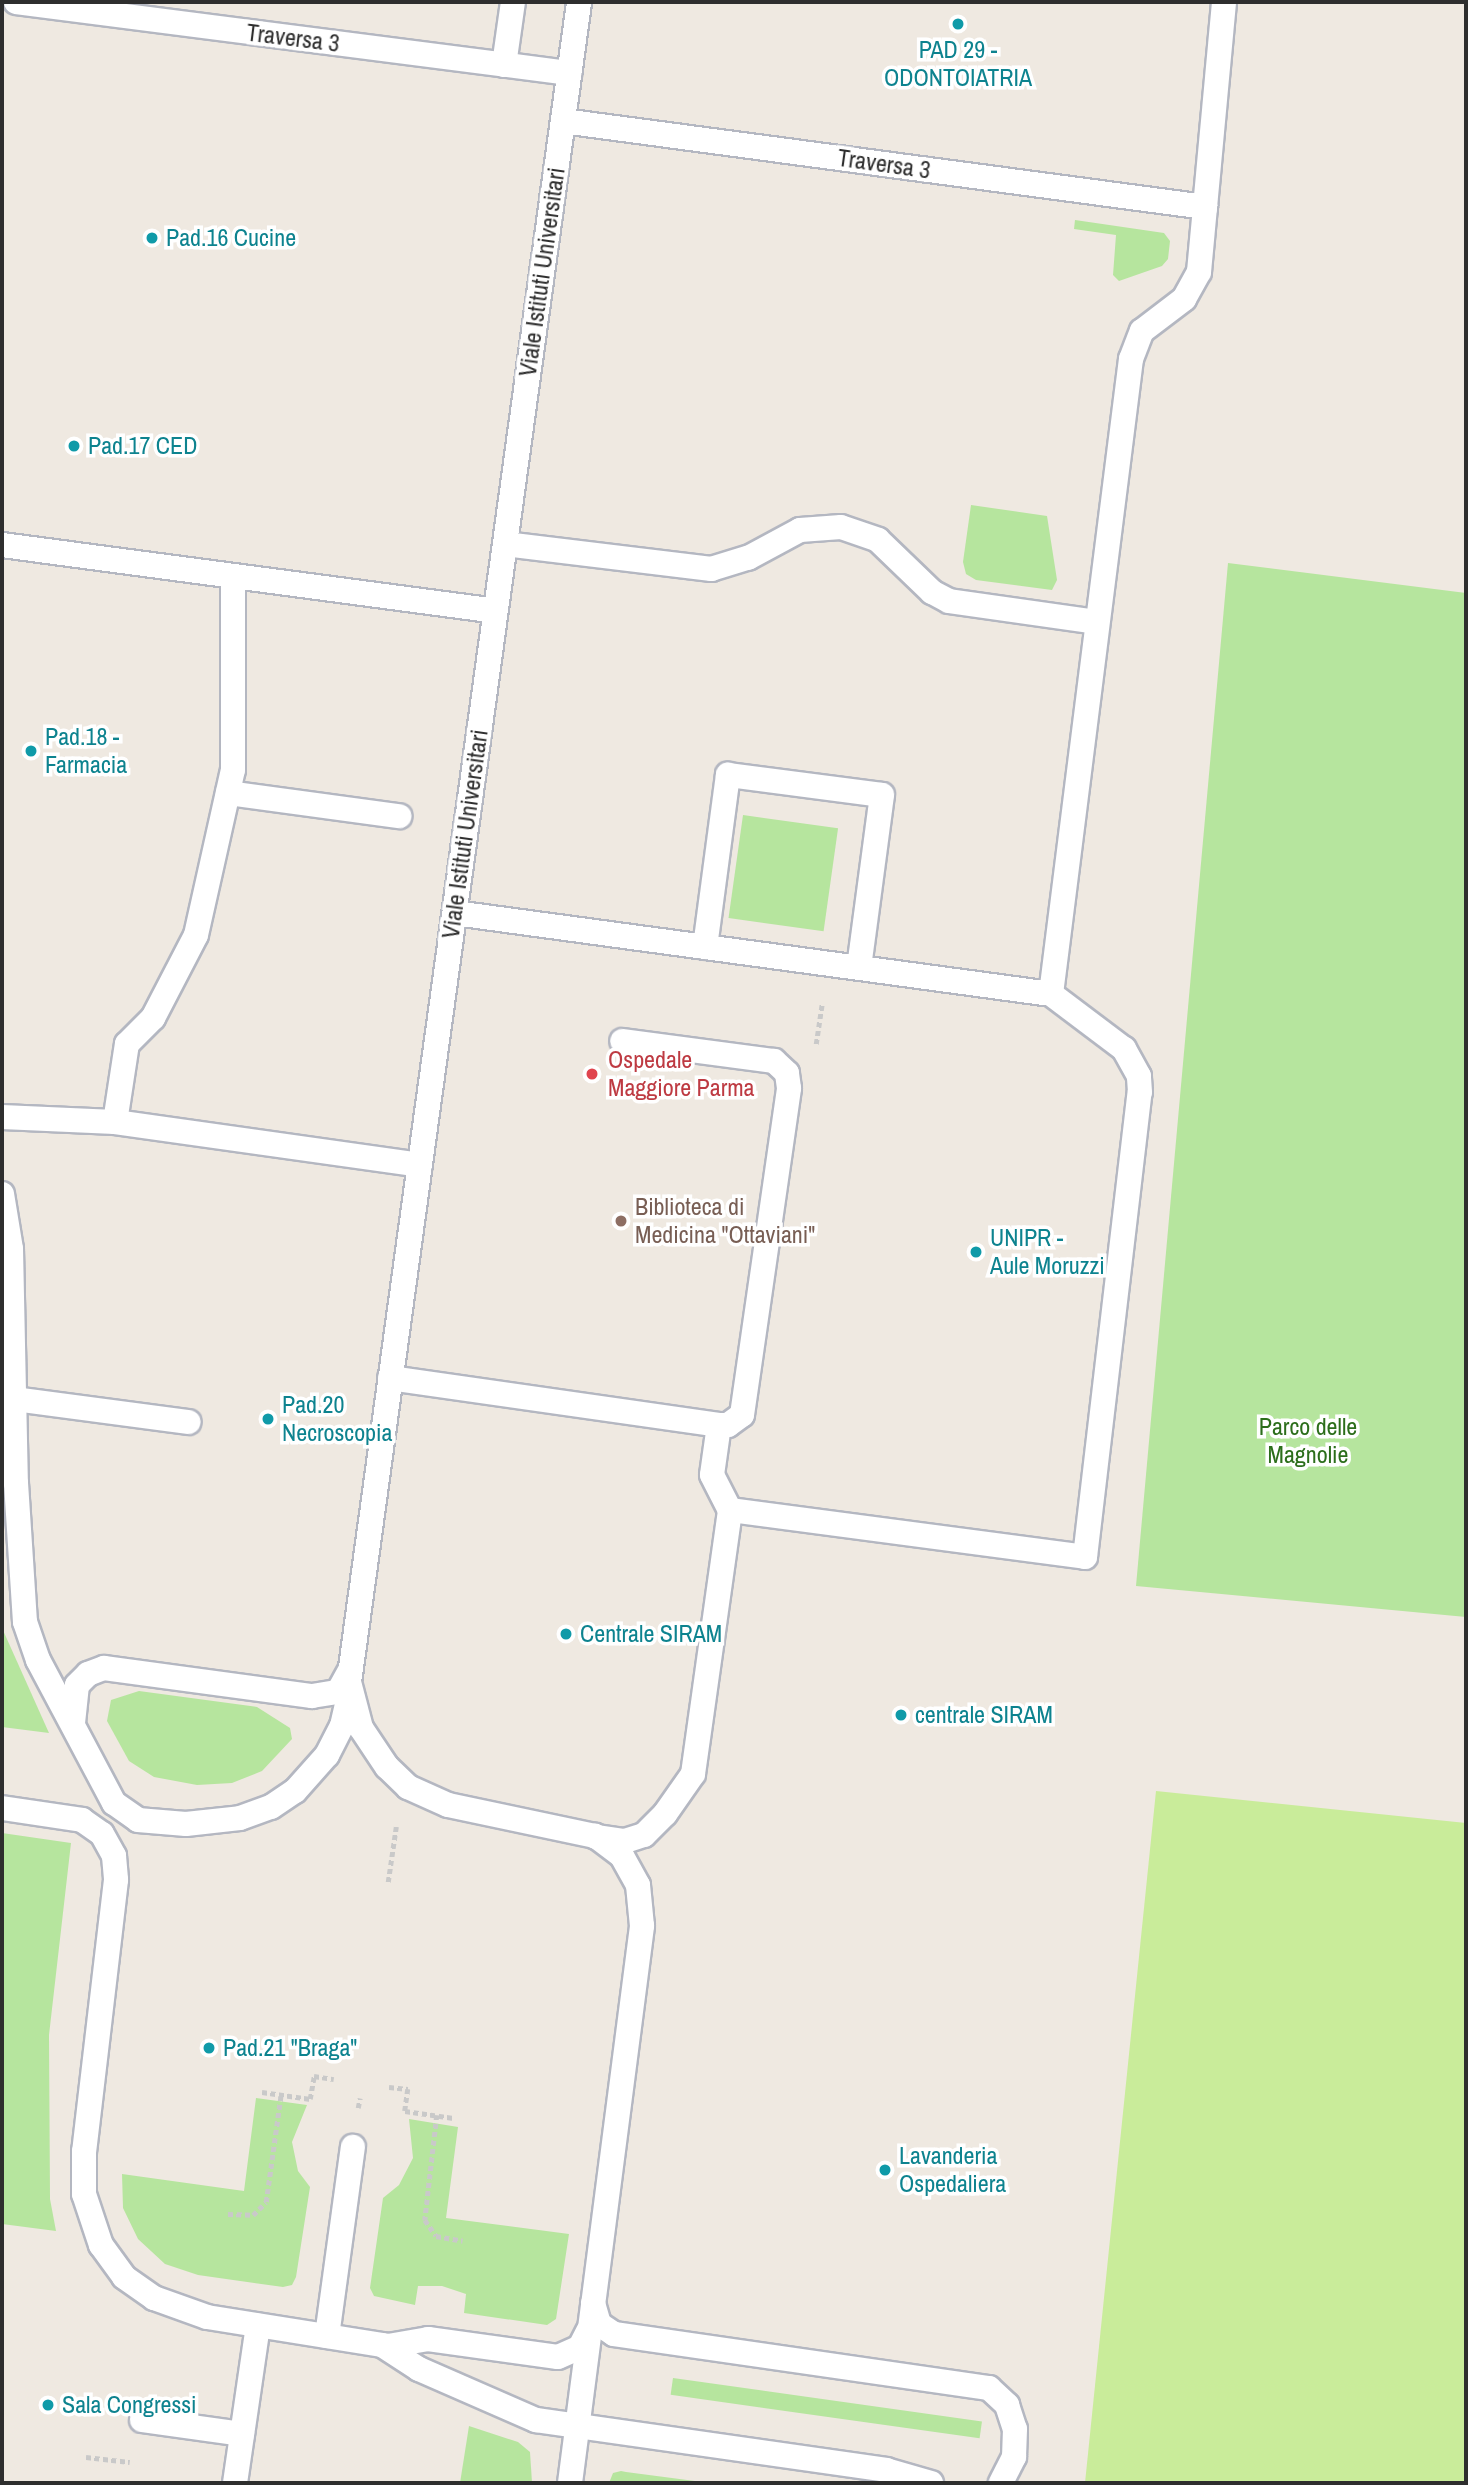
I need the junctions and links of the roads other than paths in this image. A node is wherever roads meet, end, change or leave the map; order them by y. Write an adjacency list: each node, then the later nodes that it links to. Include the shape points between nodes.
1 (16, 2): 5 (lane, Traversa 3)
2 (513, 2): 5 (lane)
3 (579, 2): 6 (lane, Viale Istituti Universitari)
4 (1224, 2): 8 (lane)
5 (504, 65): 6 (lane, Traversa 3)
6 (569, 74): 7 (lane, Viale Istituti Universitari)
7 (563, 121): 8 (lane, Traversa 3); 9 (lane, Viale Istituti Universitari)
8 (1205, 207): 13 (lane, via 1200,265 1193,287 1142,331 1132,352)
9 (505, 544): 12 (lane, Viale Istituti Universitari); 13 (lane, via 711,569 748,558 800,530 841,527 878,540 932,592 949,601)
10 (2, 545): 11 (lane)
11 (233, 577): 12 (lane); 14 (lane, via 233,770)
12 (496, 611): 16 (lane, Viale Istituti Universitari)
13 (1097, 622): 19 (lane)
14 (228, 793): 15 (lane); 22 (lane, via 196,935 153,1018 127,1044)
15 (400, 816)
16 (455, 913): 17 (lane); 23 (lane, Viale Istituti Universitari)
17 (705, 947): 18 (lane); 18 (lane, via 728,775 869,793 882,795)
18 (859, 967): 19 (lane)
19 (1051, 994): 29 (lane, via 1124,1049 1139,1076 1140,1092 1085,1557)
20 (622, 1041): 28 (lane, via 774,1061 787,1073 789,1088 744,1410 736,1421)
21 (2, 1117): 22 (lane)
22 (115, 1122): 23 (lane)
23 (420, 1166): 25 (lane, Viale Istituti Universitari)
24 (2, 1194): 26 (lane, via 11,1249)
25 (390, 1378): 28 (lane); 30 (lane, Viale Istituti Universitari)
26 (14, 1399): 27 (lane); 31 (lane, via 25,1622 34,1651)
27 (188, 1422)
28 (719, 1425): 29 (lane, via 712,1475)
29 (730, 1510): 35 (lane, via 693,1774 644,1835 625,1841)
30 (350, 1678): 31 (lane, via 343,1688 318,1696 104,1668 88,1674 73,1692); 33 (lane, Viale Istituti Universitari, via 342,1726 327,1755 284,1800 240,1818 206,1823); 35 (lane, via 358,1721 377,1753 418,1794 448,1805)
31 (77, 1732): 33 (lane)
32 (2, 1808): 34 (lane, Viale Istituti Universitari)
33 (123, 1814): 34 (lane, Viale Istituti Universitari); 36 (lane)
34 (82, 1821): 36 (lane, via 109,1844)
35 (595, 1836): 38 (lane, via 629,1866 638,1885 642,1926)
36 (116, 1868): 39 (lane, via 84,2151 87,2211 111,2261 139,2289 189,2312)
37 (353, 2147): 41 (lane)
38 (593, 2298): 40 (lane); 49 (lane, via 596,2318 614,2334 989,2388 1007,2405 1015,2429 1014,2457)
39 (258, 2326): 41 (lane); 45 (lane)
40 (589, 2330): 42 (lane, via 580,2347 558,2357 428,2339); 44 (lane)
41 (327, 2336): 42 (lane)
42 (381, 2345): 44 (lane, via 419,2369 536,2420)
43 (142, 2420): 45 (lane)
44 (577, 2427): 47 (lane); 48 (lane, via 886,2470)
45 (242, 2434): 46 (lane)
46 (235, 2483)
47 (570, 2483)
48 (931, 2483)
49 (1001, 2483)

